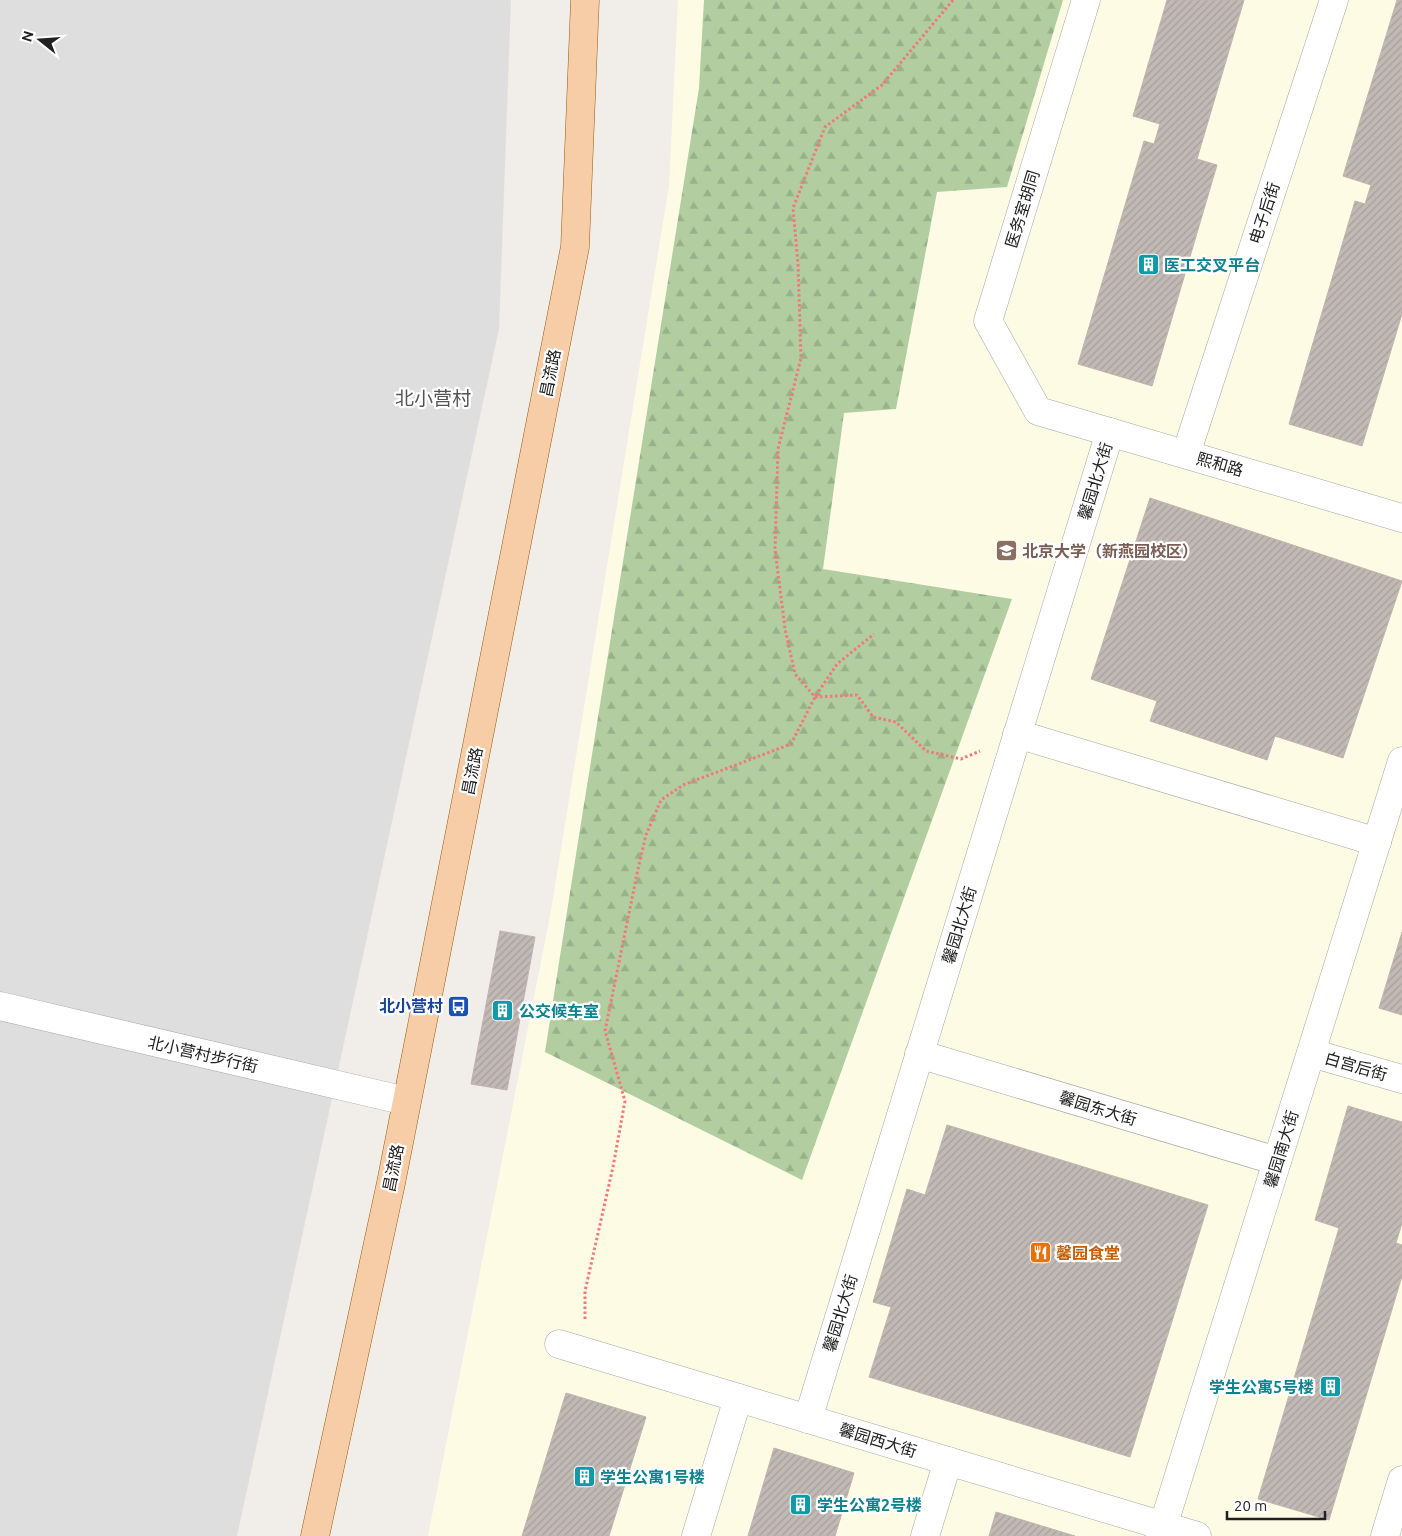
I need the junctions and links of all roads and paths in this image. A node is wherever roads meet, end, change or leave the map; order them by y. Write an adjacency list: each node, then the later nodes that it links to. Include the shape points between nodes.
1 (585, 0): 18 (main road, 昌流路, via 575,247)
2 (952, 0): 10 (path, via 882,86 825,127 793,208 801,358 778,450 775,549 785,629 795,674)
3 (1086, 0): 5 (street, 医务室胡同, via 988,321)
4 (1334, 0): 7 (street, 电子后街)
5 (1038, 410): 6 (street, 熙和路)
6 (1110, 432): 7 (street, 熙和路); 11 (street, 馨园北大街)
7 (1186, 454): 8 (street, 熙和路)
8 (1402, 517)
9 (874, 634): 10 (path, via 838,664)
10 (815, 697): 11 (path, via 857,695 873,717 896,722 926,751 960,759); 21 (path, via 791,744 683,785 661,800 646,835 605,1031 625,1102 585,1291)
11 (1017, 734): 13 (street); 16 (street, 馨园北大街)
12 (1402, 761): 13 (street, 馨园南大街)
13 (1377, 842): 15 (street, 馨园南大街)
14 (0, 1006): 18 (street, 北小营村步行街)
15 (1311, 1053): 17 (street, 白宫后街); 19 (street, 馨园南大街)
16 (919, 1054): 19 (street, 馨园东大街); 23 (street, 馨园北大街)
17 (1402, 1080)
18 (406, 1102): 27 (main road, 昌流路)
19 (1277, 1161): 26 (street, 馨园南大街)
20 (559, 1344): 21 (street, 馨园西大街)
21 (586, 1352): 22 (street, 馨园西大街)
22 (738, 1398): 23 (street, 馨园西大街); 28 (street)
23 (808, 1419): 24 (street, 馨园西大街)
24 (948, 1462): 26 (street, 馨园西大街); 29 (street)
25 (1402, 1480): 31 (street)
26 (1162, 1531): 30 (street, 馨园西大街)
27 (316, 1536)
28 (696, 1536)
29 (925, 1536)
30 (1197, 1536)
31 (1384, 1536)

